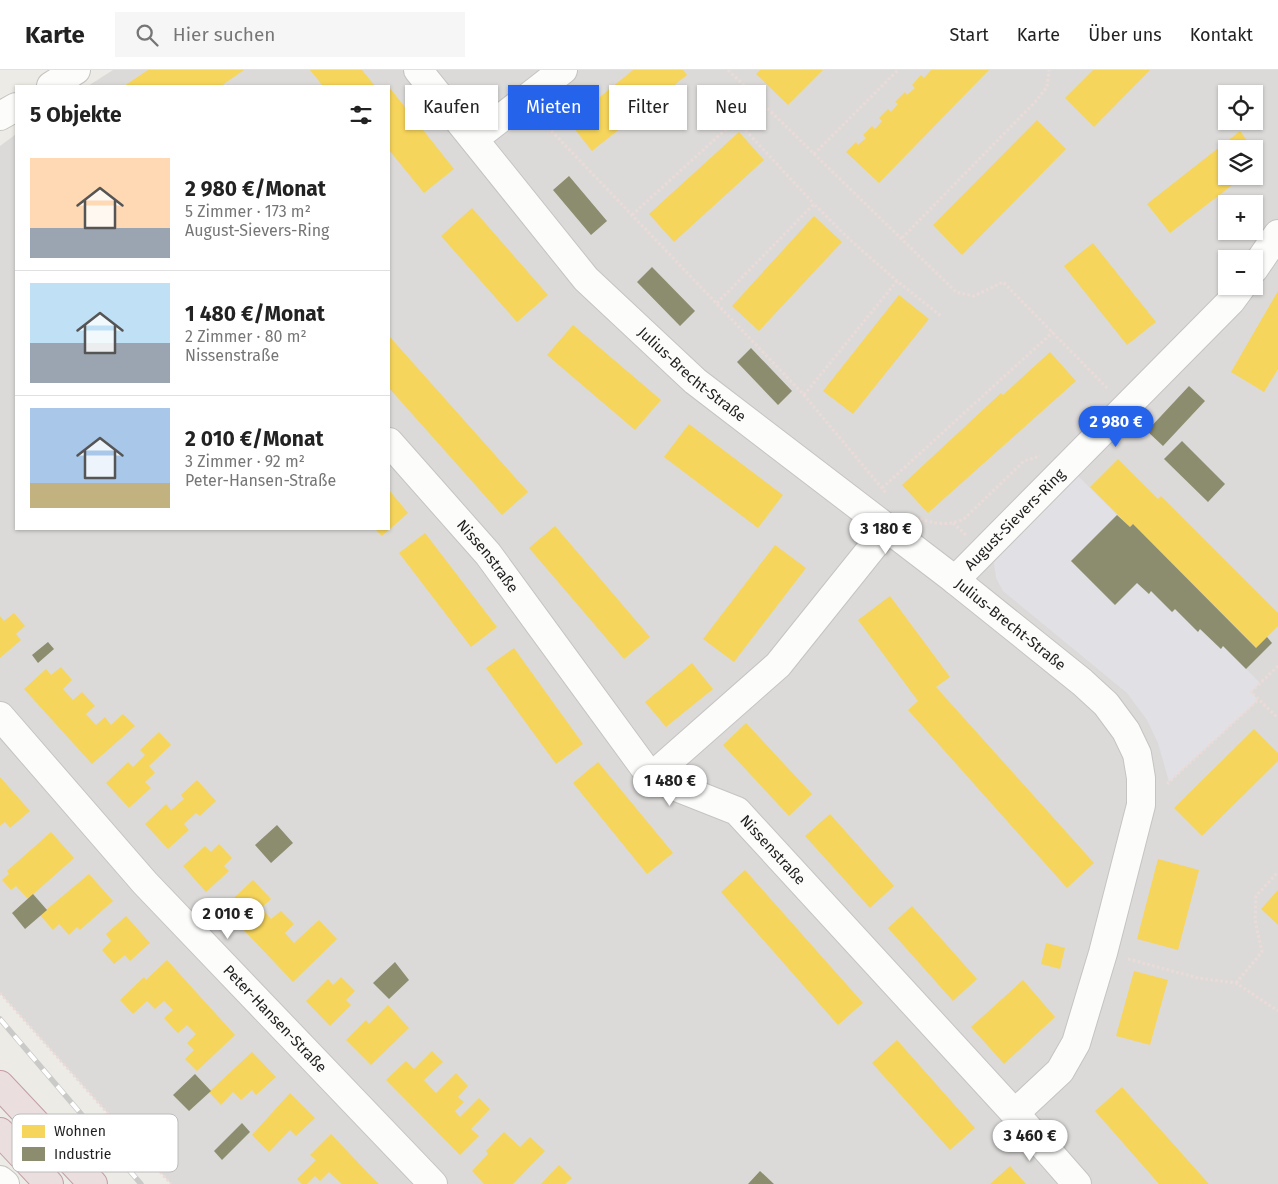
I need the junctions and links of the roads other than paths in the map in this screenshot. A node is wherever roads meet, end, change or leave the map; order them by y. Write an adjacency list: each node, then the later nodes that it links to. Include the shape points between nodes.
1 (76, 70): 4 (street)
2 (418, 70): 7 (street, Julius-Brecht-Straße)
3 (563, 70): 7 (street)
4 (53, 85)
5 (15, 108): 6 (street)
6 (0, 116)
7 (474, 139): 12 (street, Julius-Brecht-Straße, via 586,279 695,381)
8 (1278, 234): 9 (street)
9 (1263, 256)
10 (1236, 295): 13 (street, August-Sievers-Ring)
11 (390, 443): 15 (street, Nissenstraße, via 488,554)
12 (887, 529): 13 (street, Julius-Brecht-Straße); 15 (street, via 778,665)
13 (955, 580): 17 (street, Julius-Brecht-Straße, via 1106,704 1126,731 1137,754 1141,778 1141,805 1076,1043 1060,1071)
14 (0, 716): 27 (street, Peter-Hansen-Straße, via 145,883)
15 (651, 777): 17 (street, Nissenstraße, via 737,811)
16 (0, 1085): 18 (highway)
17 (1015, 1113): 28 (street, Nissenstraße)
18 (27, 1114)
19 (0, 1132): 20 (highway)
20 (12, 1145)
21 (38, 1172): 25 (highway)
22 (82, 1172): 26 (highway)
23 (0, 1180): 24 (street)
24 (5, 1184)
25 (49, 1184)
26 (93, 1184)
27 (433, 1184)
28 (1077, 1184)

